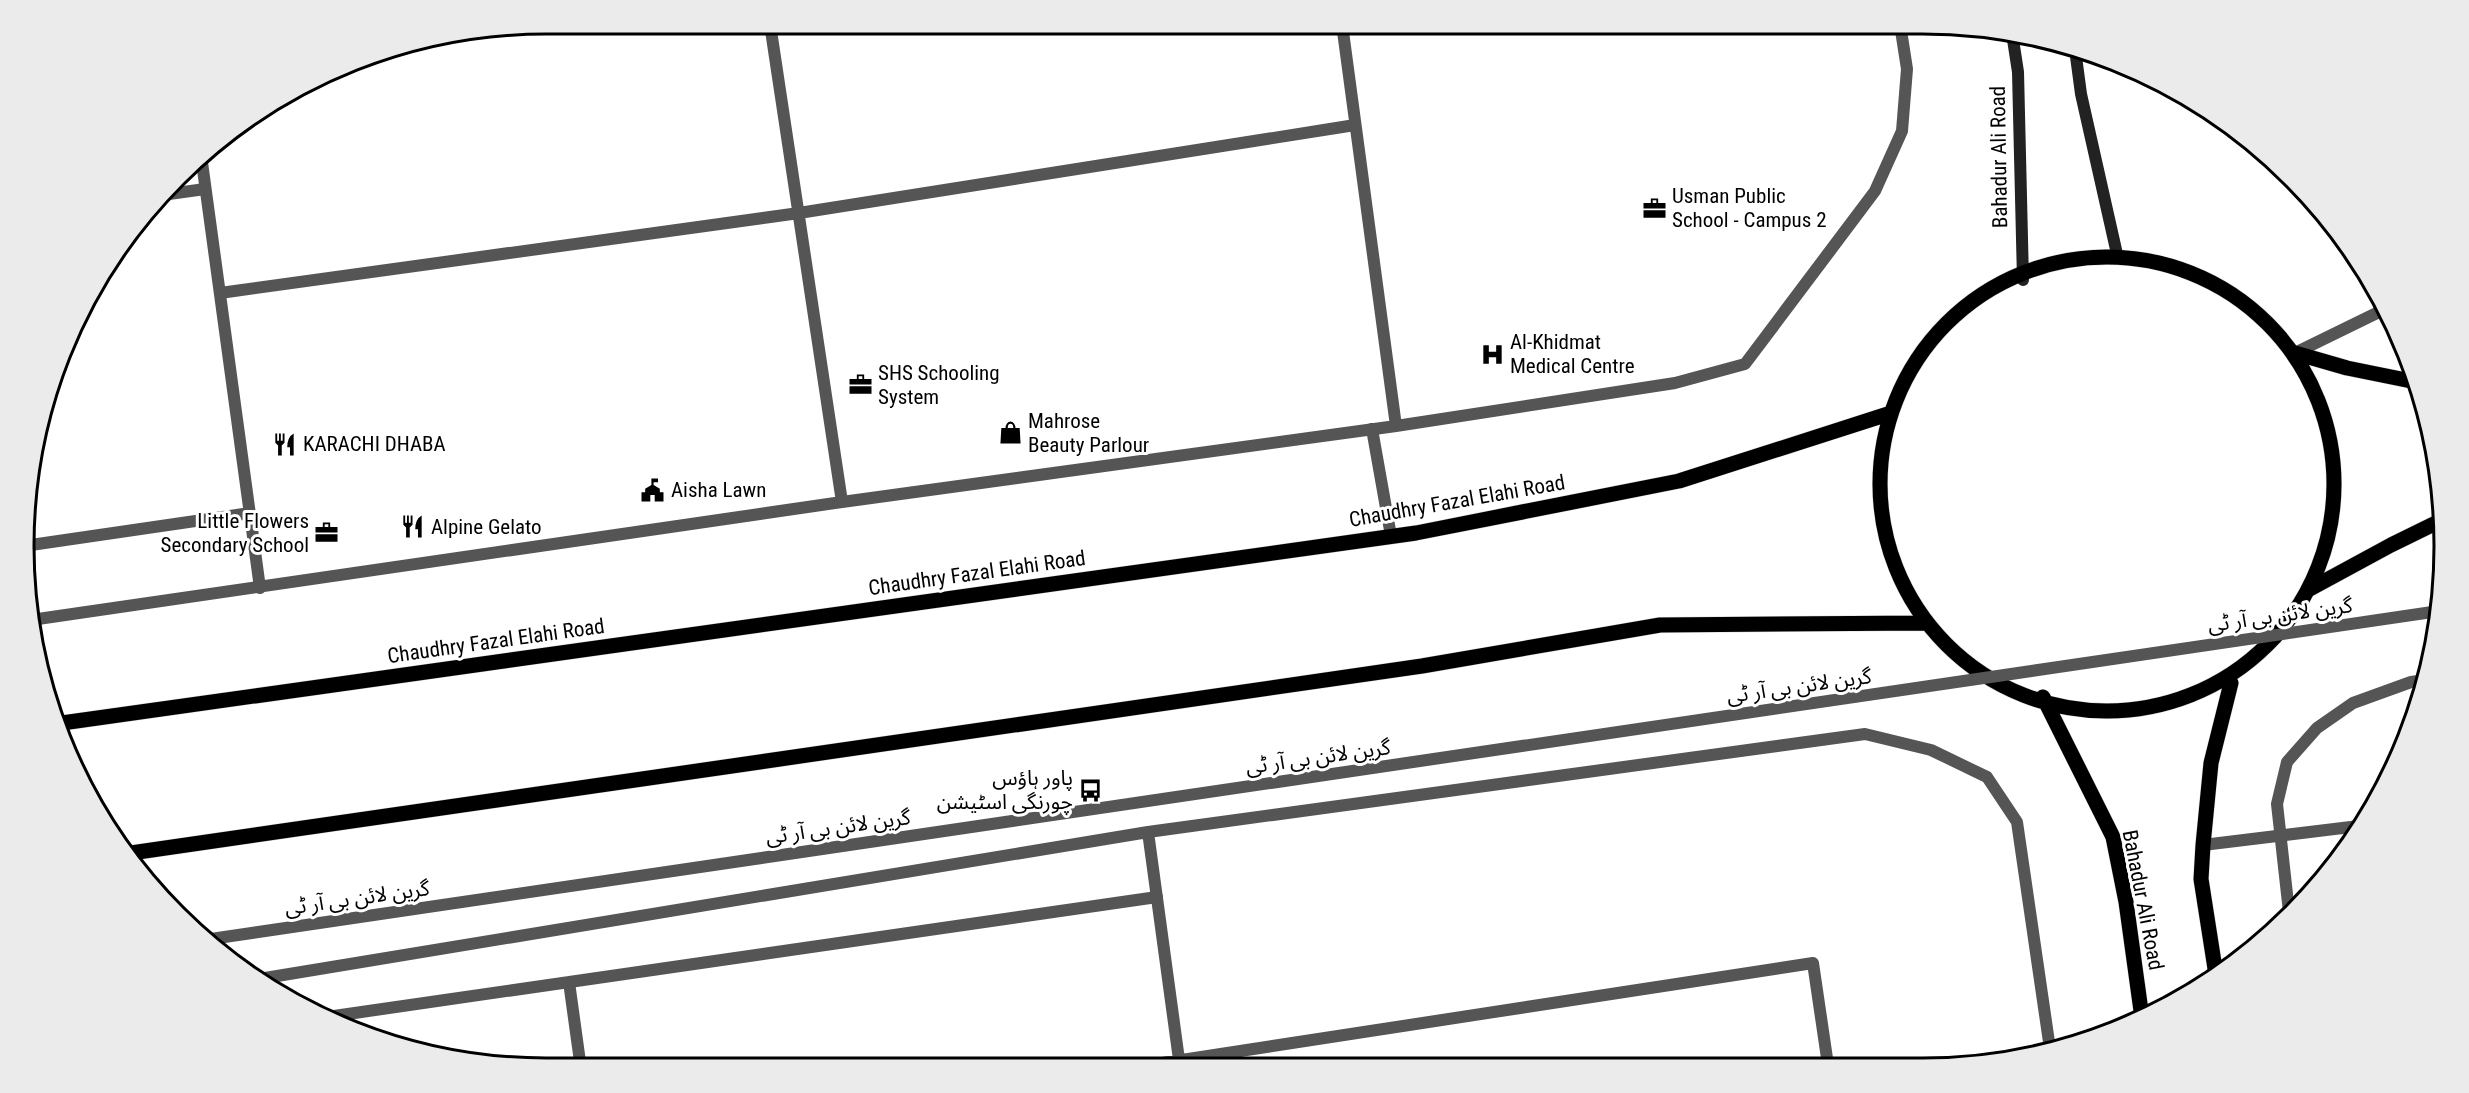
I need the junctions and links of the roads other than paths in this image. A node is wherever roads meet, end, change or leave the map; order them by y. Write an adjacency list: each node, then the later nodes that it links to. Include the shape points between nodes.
1 (772, 34): 10 (street)
2 (1343, 34): 6 (street)
3 (1902, 34): 18 (street, via 1907,69 1902,131 1875,191 1745,364 1675,383)
4 (2013, 43): 12 (main road, Bahadur Ali Road, via 2018,72)
5 (2076, 59): 11 (main road)
6 (1355, 125): 10 (street); 18 (street)
7 (202, 168): 8 (street)
8 (205, 189): 9 (street); 13 (street)
9 (176, 193)
10 (799, 213): 13 (street); 20 (street)
11 (2117, 254): 12 (main road, via 2053,259); 15 (main road, via 2186,268 2247,302)
12 (2023, 280): 17 (main road, via 1948,317 1912,362)
13 (220, 293): 21 (street)
14 (2378, 312): 15 (street)
15 (2295, 353): 16 (main road); 26 (main road, via 2323,409 2335,470 2330,532)
16 (2406, 380)
17 (1888, 414): 23 (main road, Chaudhry Fazal Elahi Road, via 1679,481); 29 (main road, via 1878,468 1881,524 1897,576)
18 (1396, 426): 19 (street)
19 (1372, 429): 20 (street); 23 (street)
20 (842, 502): 25 (street)
21 (250, 513): 24 (street); 25 (street)
22 (2433, 524): 26 (main road)
23 (1391, 536): 33 (main road, Chaudhry Fazal Elahi Road)
24 (34, 545)
25 (260, 588): 28 (street)
26 (2308, 590): 31 (main road, via 2270,644)
27 (2430, 612): 41 (street, گرین لائن بی آر ٹی, bridge)
28 (40, 619)
29 (1925, 623): 32 (main road, via 1973,670); 38 (main road, via 1660,625 1422,666)
30 (2416, 681): 36 (street, via 2353,703 2317,728 2287,762 2277,804)
31 (2231, 683): 32 (main road, via 2158,707 2094,713); 37 (main road, via 2211,763)
32 (2043, 698): 45 (main road, Bahadur Ali Road, via 2113,837)
33 (66, 722)
34 (2350, 827): 36 (street)
35 (1148, 832): 39 (street); 43 (street); 47 (street, via 1864,734 1931,750 1986,777 2017,822)
36 (2280, 836): 37 (street); 40 (street)
37 (2203, 845): 42 (main road, via 2201,879)
38 (136, 852)
39 (1157, 897): 44 (street); 49 (street)
40 (2288, 905)
41 (217, 938)
42 (2215, 967)
43 (270, 977)
44 (569, 982): 46 (street); 48 (street)
45 (2141, 1010)
46 (340, 1015)
47 (2049, 1042)
48 (579, 1058)
49 (1179, 1058)
50 (1218, 1058): 51 (street, via 1813,963)
51 (1827, 1058)

